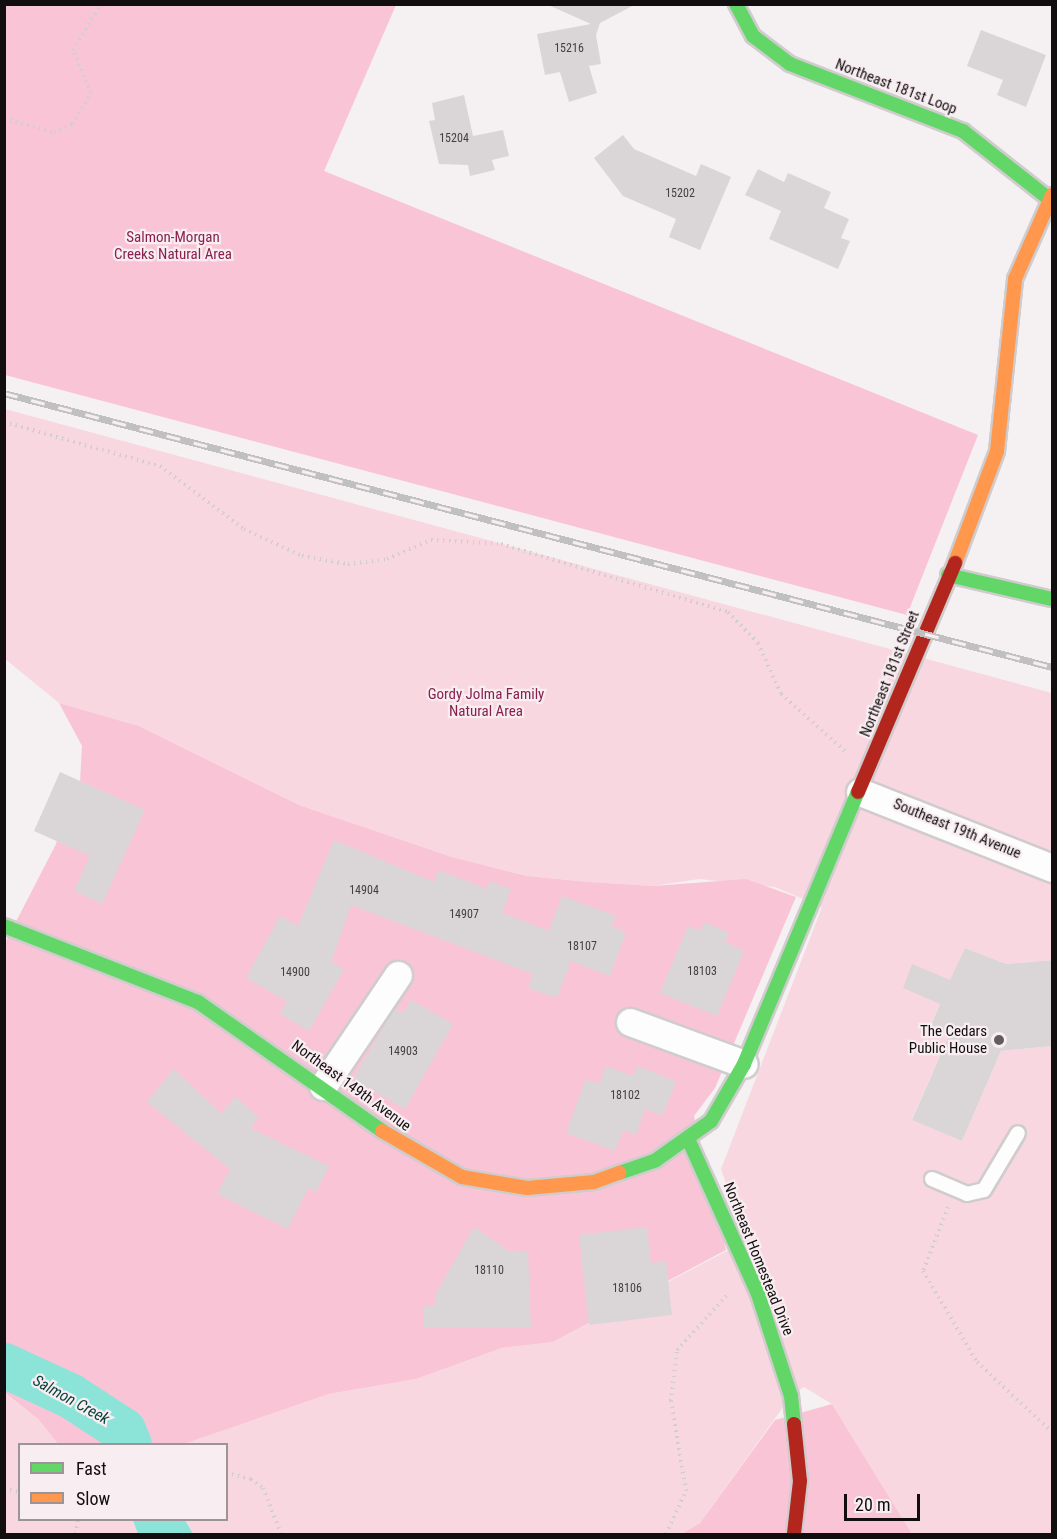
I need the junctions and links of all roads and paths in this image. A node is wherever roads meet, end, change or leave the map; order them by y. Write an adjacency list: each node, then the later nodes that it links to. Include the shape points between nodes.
1 (101, 4): 3 (path, via 73,50 91,93 73,124 54,132)
2 (736, 4): 4 (street, Northeast 181st Loop, via 753,36 790,64 963,131)
3 (4, 119)
4 (1051, 197): 6 (street, Northeast 181st Street, via 1015,279 997,451)
5 (4, 422): 8 (path, via 160,466 244,529 302,556 348,564 387,559 431,540 501,544 728,612 758,643 781,694)
6 (948, 575): 7 (street); 9 (street, Northeast 181st Street)
7 (1053, 599)
8 (850, 754)
9 (860, 792): 10 (street, Southeast 19th Avenue); 14 (street, Northeast 181st Street)
10 (1053, 868)
11 (4, 926): 15 (street, Northeast 149th Avenue, via 198,1002)
12 (398, 975): 15 (street)
13 (630, 1022): 14 (street)
14 (744, 1064): 17 (street, Northeast 181st Street, via 711,1121)
15 (323, 1086): 17 (street, Northeast 149th Avenue, via 432,1162 495,1185 594,1182 656,1160)
16 (1018, 1133): 19 (lane, via 984,1190)
17 (689, 1142): 20 (street, Northeast Homestead Drive)
18 (932, 1179): 19 (lane)
19 (963, 1191): 21 (path, via 944,1213 923,1271 977,1362)
20 (751, 1279): 24 (path, via 718,1301 677,1350 671,1401 686,1491); 25 (street, Northeast Homestead Drive, via 791,1396 800,1481)
21 (1053, 1432)
22 (228, 1473): 23 (path, via 251,1479 263,1488)
23 (281, 1534)
24 (666, 1534)
25 (794, 1534)

